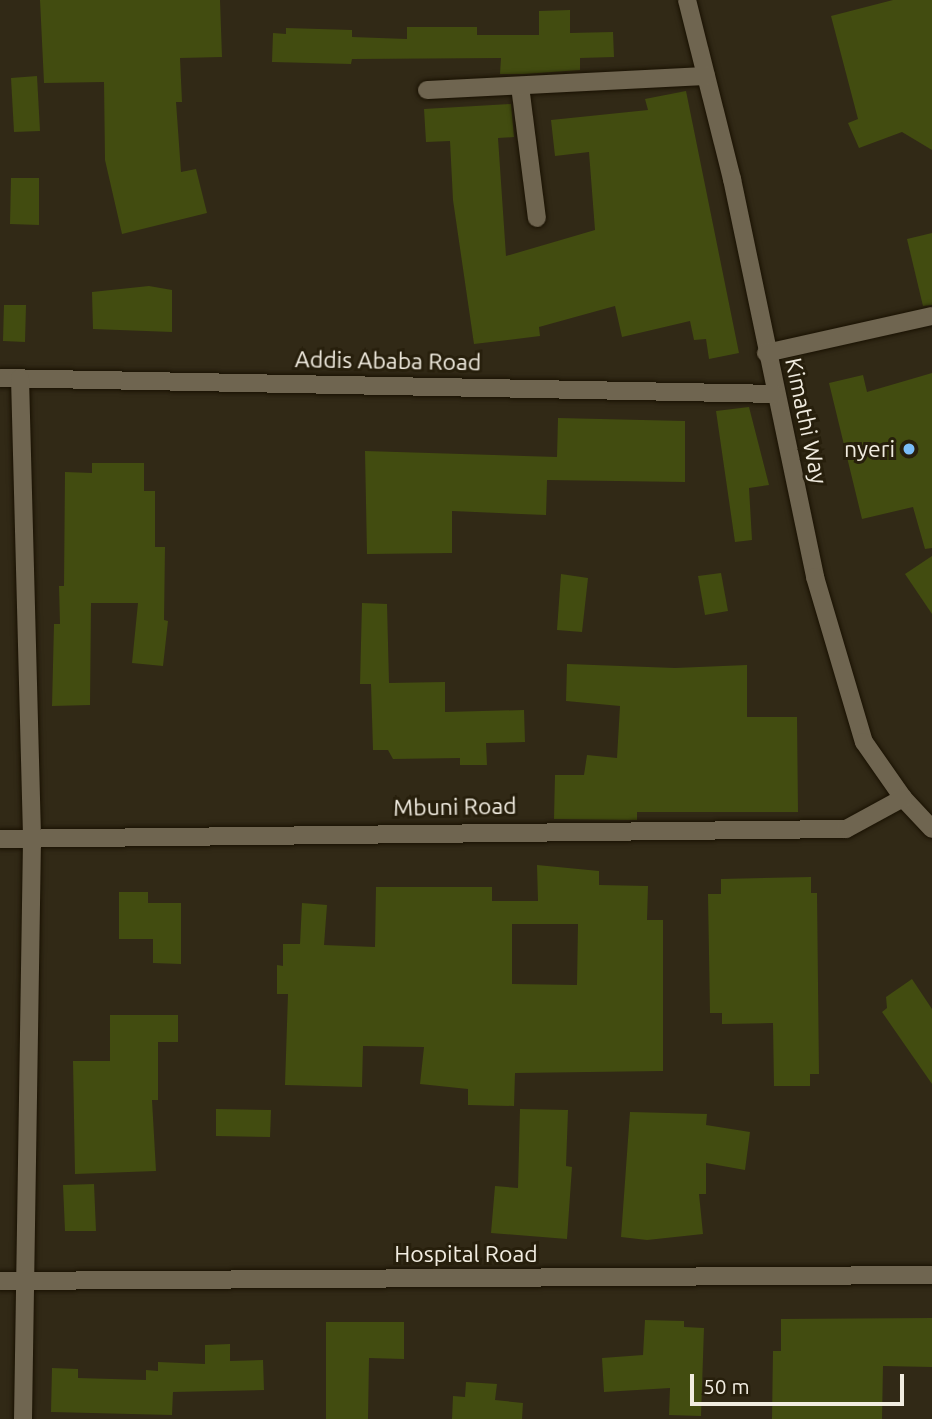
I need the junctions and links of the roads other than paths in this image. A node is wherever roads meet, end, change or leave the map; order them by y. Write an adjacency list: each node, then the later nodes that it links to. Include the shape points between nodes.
1 (687, 0): 2 (street, Kimathi Way)
2 (706, 76): 3 (street); 7 (street, Kimathi Way, via 732,178)
3 (520, 86): 4 (street); 5 (street)
4 (427, 90)
5 (537, 218)
6 (932, 316): 7 (street)
7 (766, 353): 10 (street, Kimathi Way)
8 (20, 377): 9 (street, Addis Ababa Road); 10 (street, Addis Ababa Road); 14 (street)
9 (0, 378)
10 (774, 394): 11 (street, Kimathi Way, via 815,577 864,742)
11 (903, 798): 12 (street, Kimathi Way); 14 (street, Mbuni Road, via 846,829 499,830)
12 (932, 829)
13 (0, 839): 14 (street, Mbuni Road)
14 (32, 840): 17 (street)
15 (932, 1275): 17 (street, Hospital Road)
16 (0, 1281): 17 (street, Hospital Road)
17 (23, 1281): 18 (street)
18 (23, 1419)

